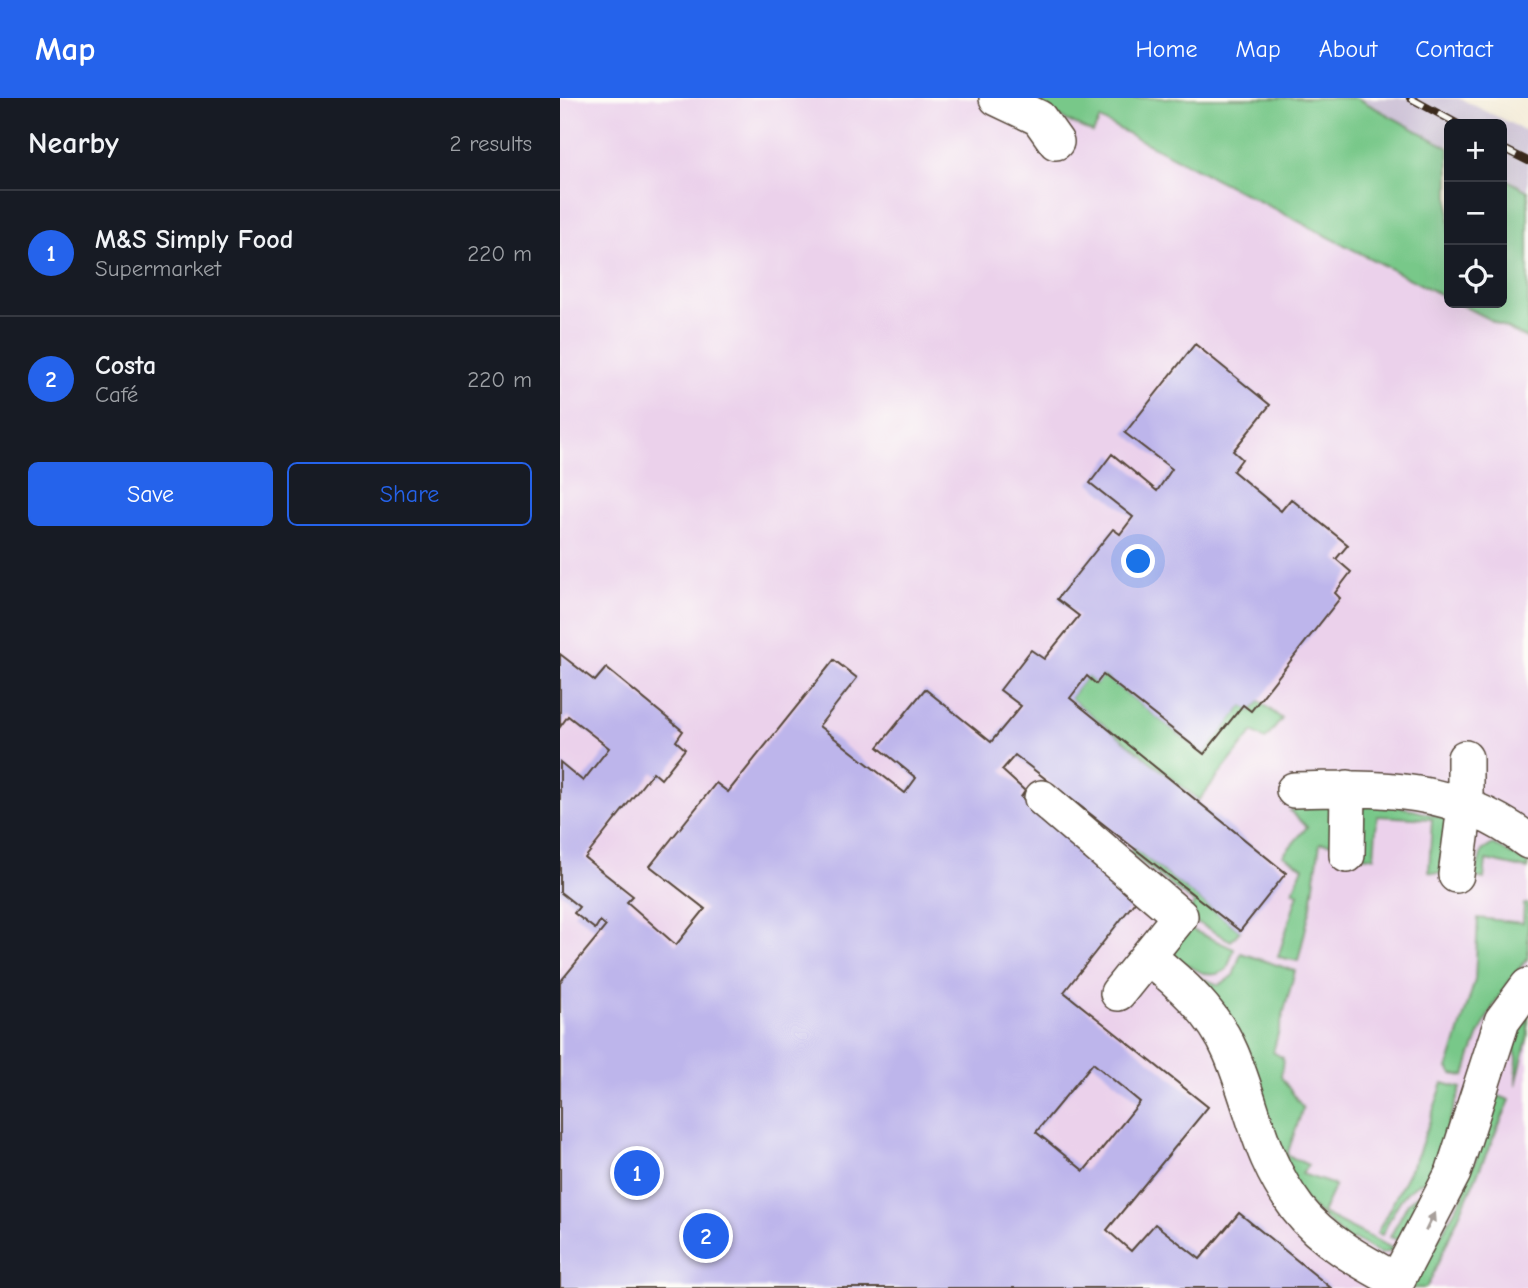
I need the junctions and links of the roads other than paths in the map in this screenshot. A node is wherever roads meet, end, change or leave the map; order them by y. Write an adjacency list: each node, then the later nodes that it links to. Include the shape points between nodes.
1 (997, 98): 2 (lane, via 1040,118)
2 (1056, 142)
3 (1465, 758): 7 (lane)
4 (1348, 788): 5 (lane); 7 (lane, via 1417,793); 9 (lane)
5 (1294, 790)
6 (1042, 798): 11 (lane, via 1180,915)
7 (1465, 807): 8 (lane, via 1485,813); 10 (lane)
8 (1528, 841)
9 (1347, 855)
10 (1456, 874)
11 (1149, 957): 13 (lane); 14 (lane, via 1210,1015 1231,1052 1272,1169 1300,1211 1331,1241)
12 (1528, 986): 14 (lane, one-way to 12, via 1454,1173 1502,1021)
13 (1118, 993)
14 (1395, 1285)

